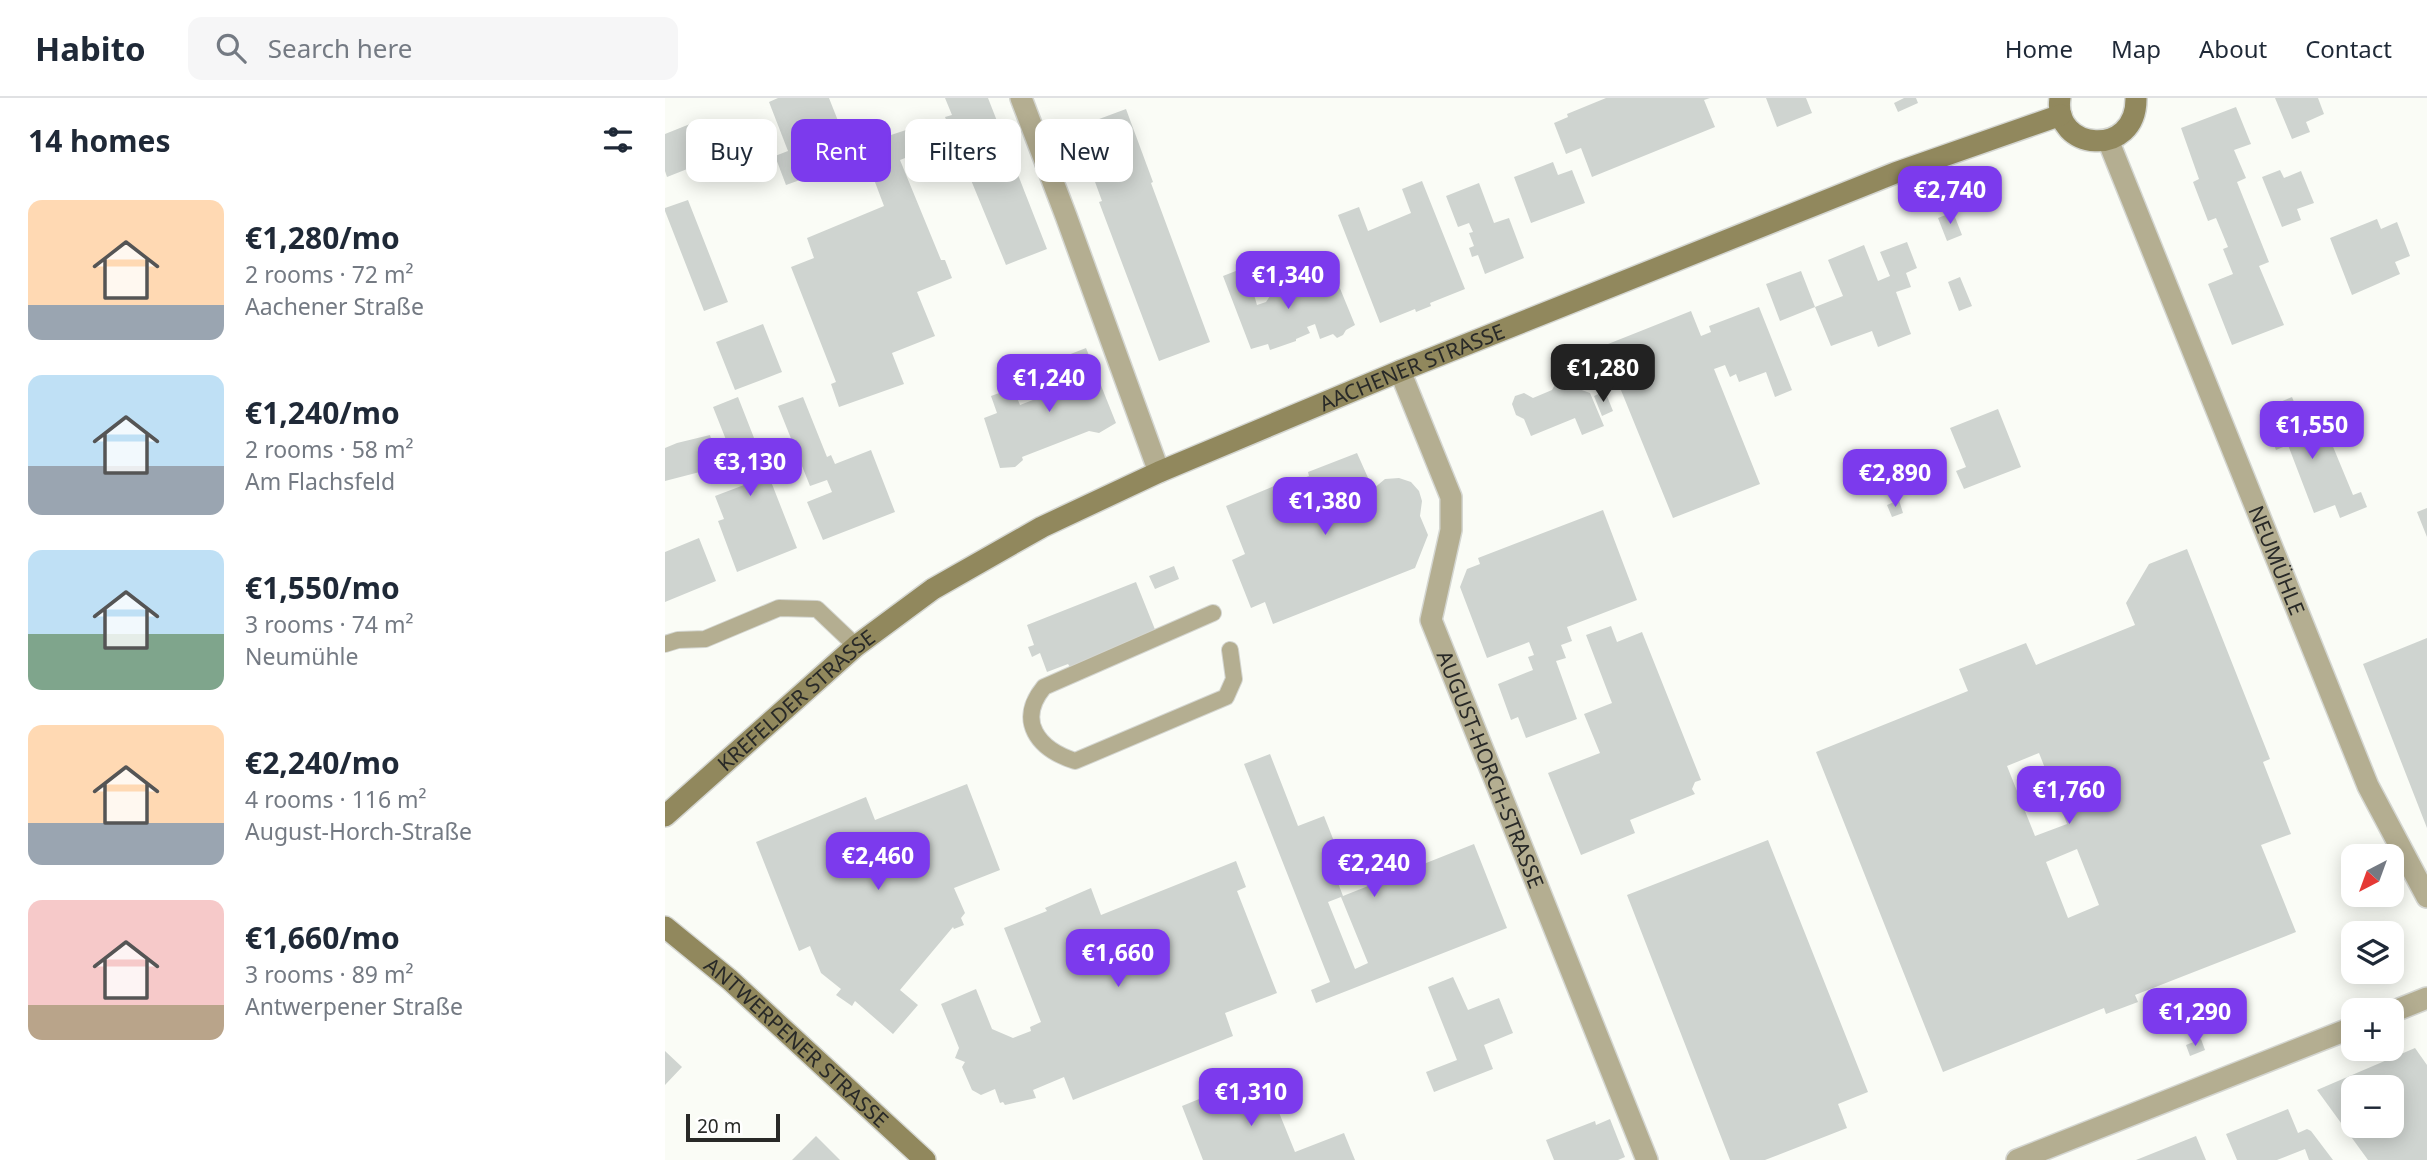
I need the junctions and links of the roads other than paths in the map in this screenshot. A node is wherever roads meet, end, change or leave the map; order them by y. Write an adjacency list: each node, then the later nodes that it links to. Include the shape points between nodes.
1 (1021, 98): 6 (street)
2 (2136, 98): 4 (main road, via 2132,120)
3 (2061, 106): 4 (main road, via 2066,125 2084,139); 5 (main road, AACHENER STRASSE)
4 (2108, 140): 13 (street, NEUMÜHLE, via 2368,786)
5 (1400, 371): 6 (main road, AACHENER STRASSE); 20 (street, AUGUST-HORCH-STRASSE, via 1451,497 1451,530 1431,620)
6 (1159, 472): 7 (main road, AACHENER STRASSE, via 1042,527)
7 (933, 589): 10 (main road, KREFELDER STRASSE)
8 (1213, 613): 11 (lane, via 1044,687 1031,712 1033,729 1057,755 1075,761 1226,697 1234,679)
9 (665, 644): 10 (lane, via 705,639 779,608 817,609)
10 (856, 646): 12 (main road, KREFELDER STRASSE)
11 (1230, 650)
12 (665, 816)
13 (2427, 897)
14 (665, 927): 19 (main road, ANTWERPENER STRASSE, via 777,1022)
15 (2427, 998): 16 (street)
16 (2404, 1007)
17 (2341, 1032): 18 (street)
18 (2021, 1159)
19 (926, 1160)
20 (1647, 1160)

